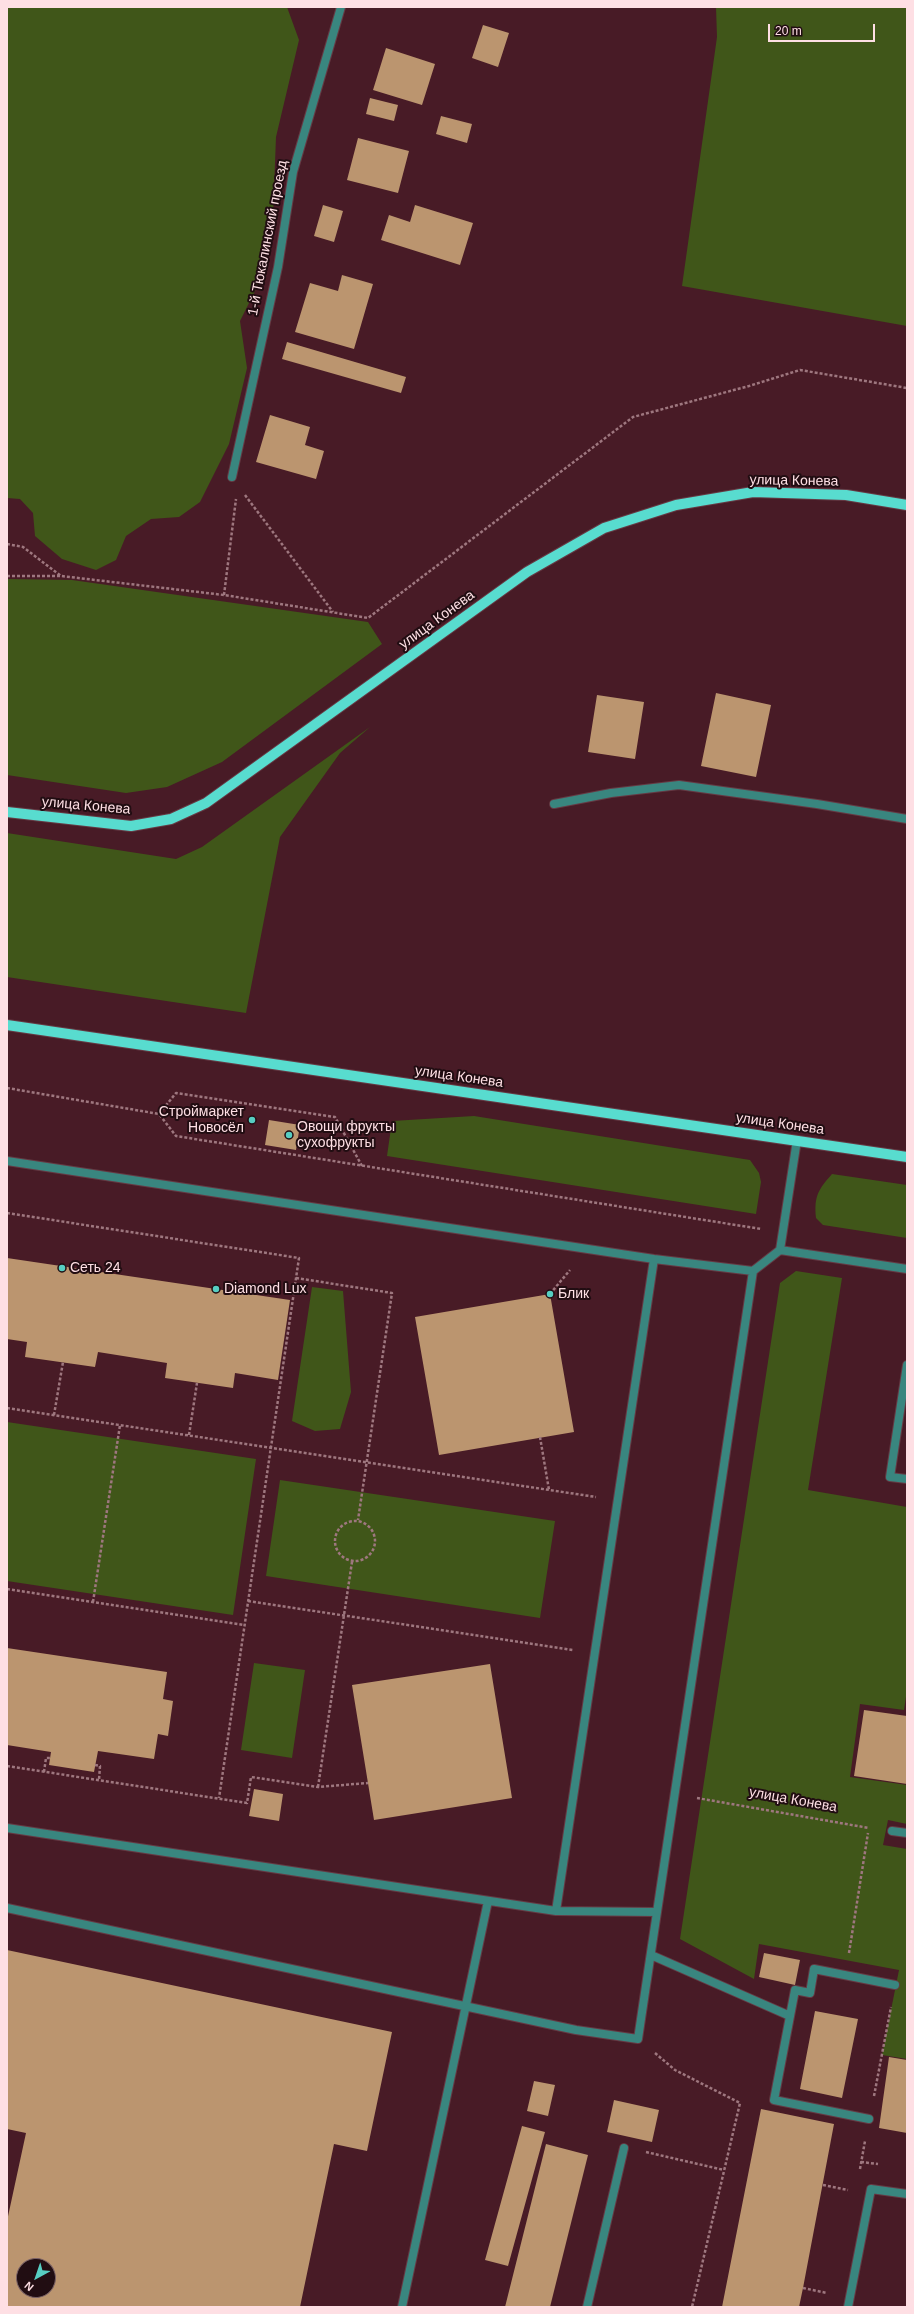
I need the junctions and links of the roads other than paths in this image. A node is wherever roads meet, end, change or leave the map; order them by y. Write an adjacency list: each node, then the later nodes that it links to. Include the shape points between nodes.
1 (341, 7): 2 (street, 1-й Тюкалинский проезд, via 293,172 278,267)
2 (232, 477)
3 (907, 505): 5 (main road, улица Конева, via 846,495 753,492 676,505 604,528 527,572 206,804 171,819 131,826)
4 (554, 804): 6 (street, via 611,793 679,785)
5 (7, 812)
6 (907, 819)
7 (7, 1026): 8 (main road, улица Конева)
8 (797, 1140): 9 (main road, улица Конева); 11 (street)
9 (907, 1157)
10 (7, 1161): 12 (street)
11 (780, 1250): 13 (street); 14 (street)
12 (654, 1259): 14 (street); 22 (street)
13 (907, 1269)
14 (753, 1271): 23 (street)
15 (907, 1366): 16 (street, via 890,1477)
16 (907, 1479)
17 (7, 1828): 20 (street)
18 (892, 1831): 19 (street)
19 (907, 1833)
20 (488, 1901): 22 (street); 26 (street)
21 (7, 1908): 26 (street)
22 (556, 1911): 23 (street)
23 (657, 1912): 24 (street)
24 (650, 1955): 26 (street, via 638,2039 576,2030); 27 (street)
25 (895, 1985): 27 (street, via 814,1969 810,1993 795,1990)
26 (465, 2006): 31 (street)
27 (790, 2016): 28 (street, via 774,2100)
28 (869, 2119)
29 (624, 2148): 32 (street)
30 (907, 2194): 33 (street, via 871,2189)
31 (402, 2307)
32 (587, 2307)
33 (848, 2307)

